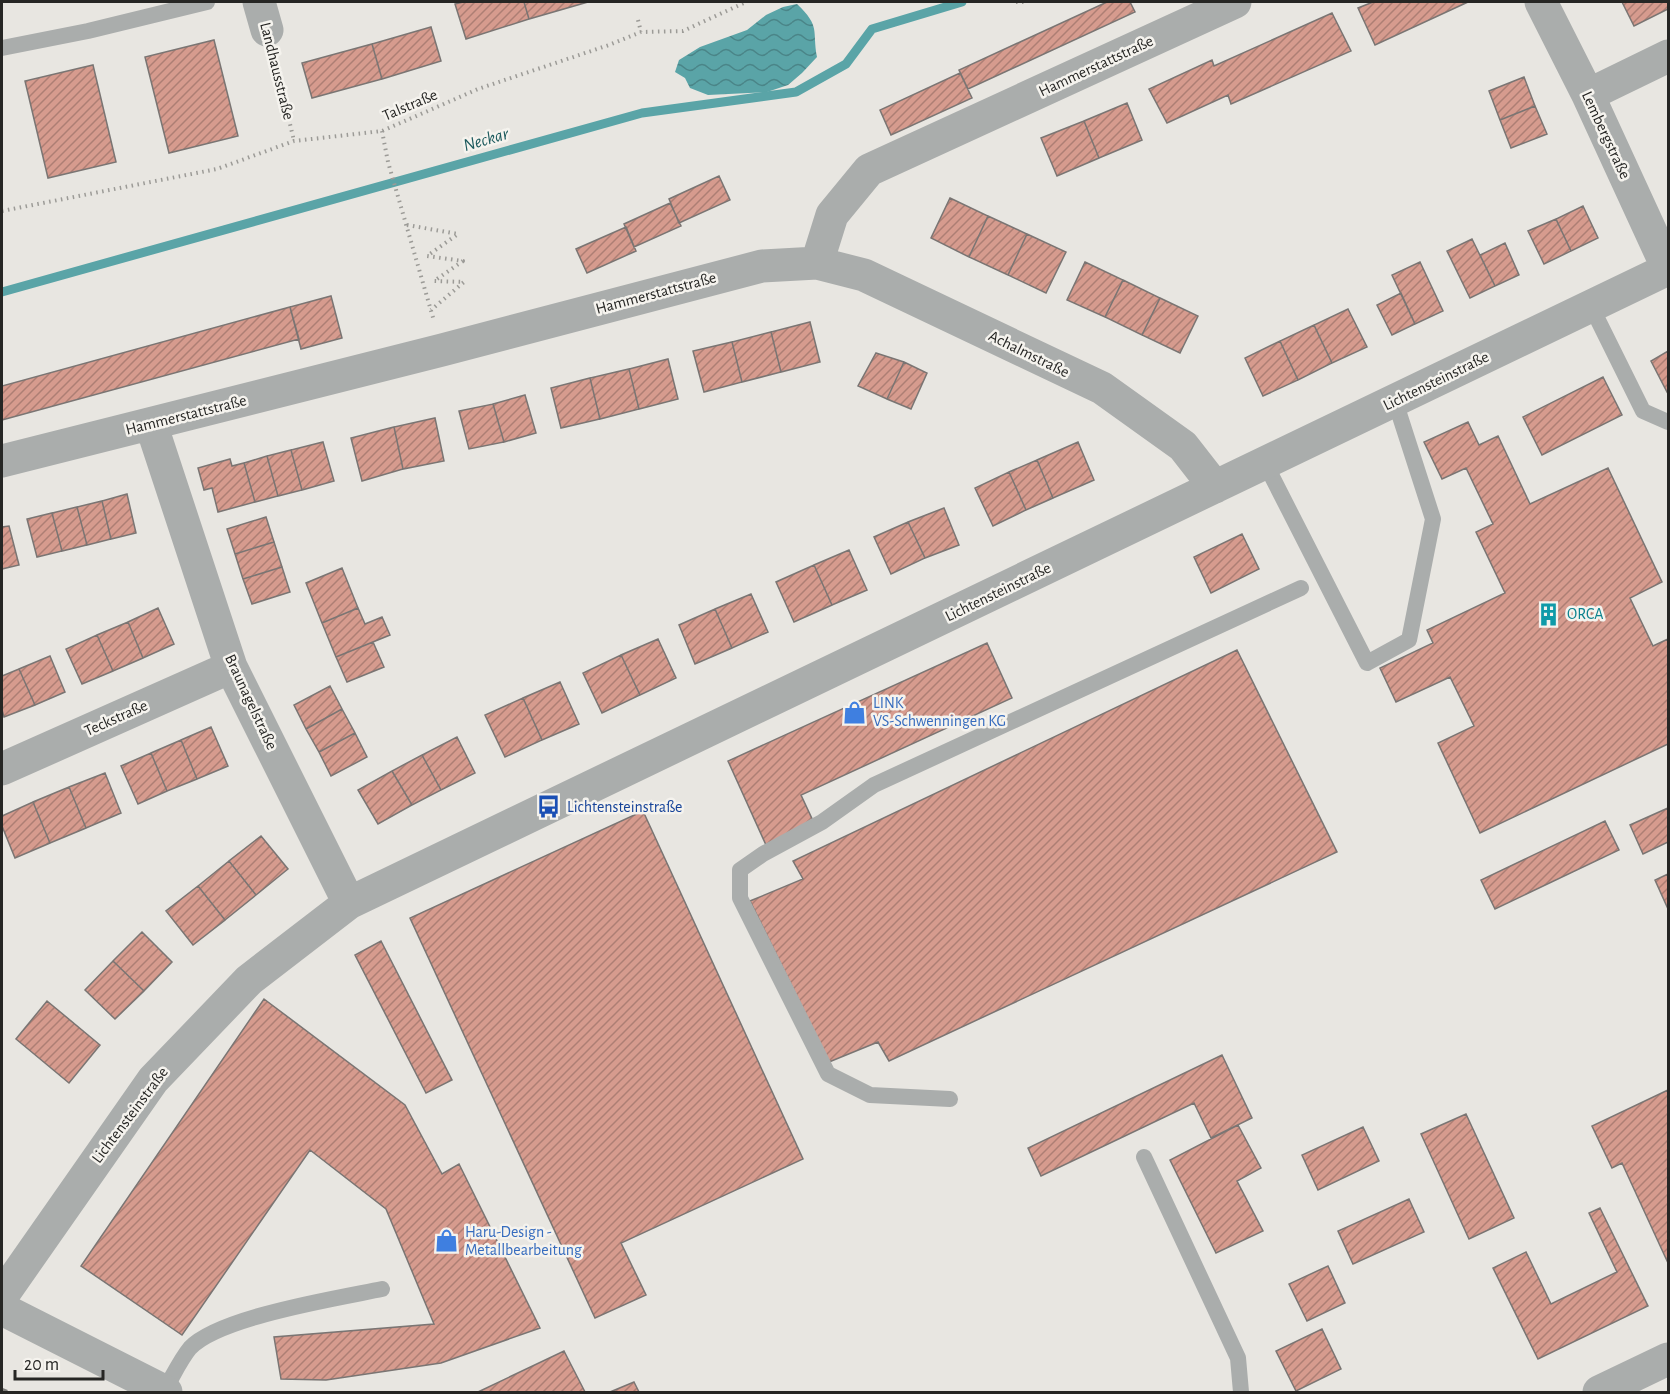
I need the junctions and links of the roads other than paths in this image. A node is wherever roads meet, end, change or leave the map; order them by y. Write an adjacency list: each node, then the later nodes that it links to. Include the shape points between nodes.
1 (207, 2): 4 (lane)
2 (1235, 2): 7 (street, Hammerstattstraße, via 869,170 832,215)
3 (1542, 2): 6 (street, Lembergstraße)
4 (2, 48)
5 (1668, 56): 6 (street)
6 (1588, 95): 8 (street, Lembergstraße)
7 (817, 263): 12 (street, Hammerstattstraße, via 762,266); 15 (street, Achalmstraße, via 864,275 1102,388 1183,446)
8 (1668, 268): 9 (street, Lichtensteinstraße)
9 (1591, 306): 10 (street, Lichtensteinstraße); 11 (lane, via 1643,411)
10 (1395, 401): 14 (street, Lichtensteinstraße); 14 (lane, via 1432,519 1408,640 1366,663)
11 (1668, 422)
12 (151, 424): 13 (street, Hammerstattstraße); 17 (street, Braunagelstraße)
13 (2, 461)
14 (1265, 463): 15 (street, Lichtensteinstraße)
15 (1215, 487): 19 (street, Lichtensteinstraße)
16 (1301, 588): 20 (lane, via 874,785 822,822 740,870 740,898 828,1074 870,1095)
17 (231, 667): 18 (street, Teckstraße); 19 (street, Braunagelstraße)
18 (2, 769)
19 (349, 903): 23 (street, Lichtensteinstraße, via 249,980 153,1080)
20 (950, 1099)
21 (1144, 1157): 27 (lane, via 1238,1358)
22 (382, 1289): 26 (lane, via 261,1315 209,1334 191,1348)
23 (2, 1296)
24 (2, 1309): 26 (street)
25 (1668, 1359): 28 (street)
26 (165, 1392)
27 (1241, 1392)
28 (1599, 1392)

